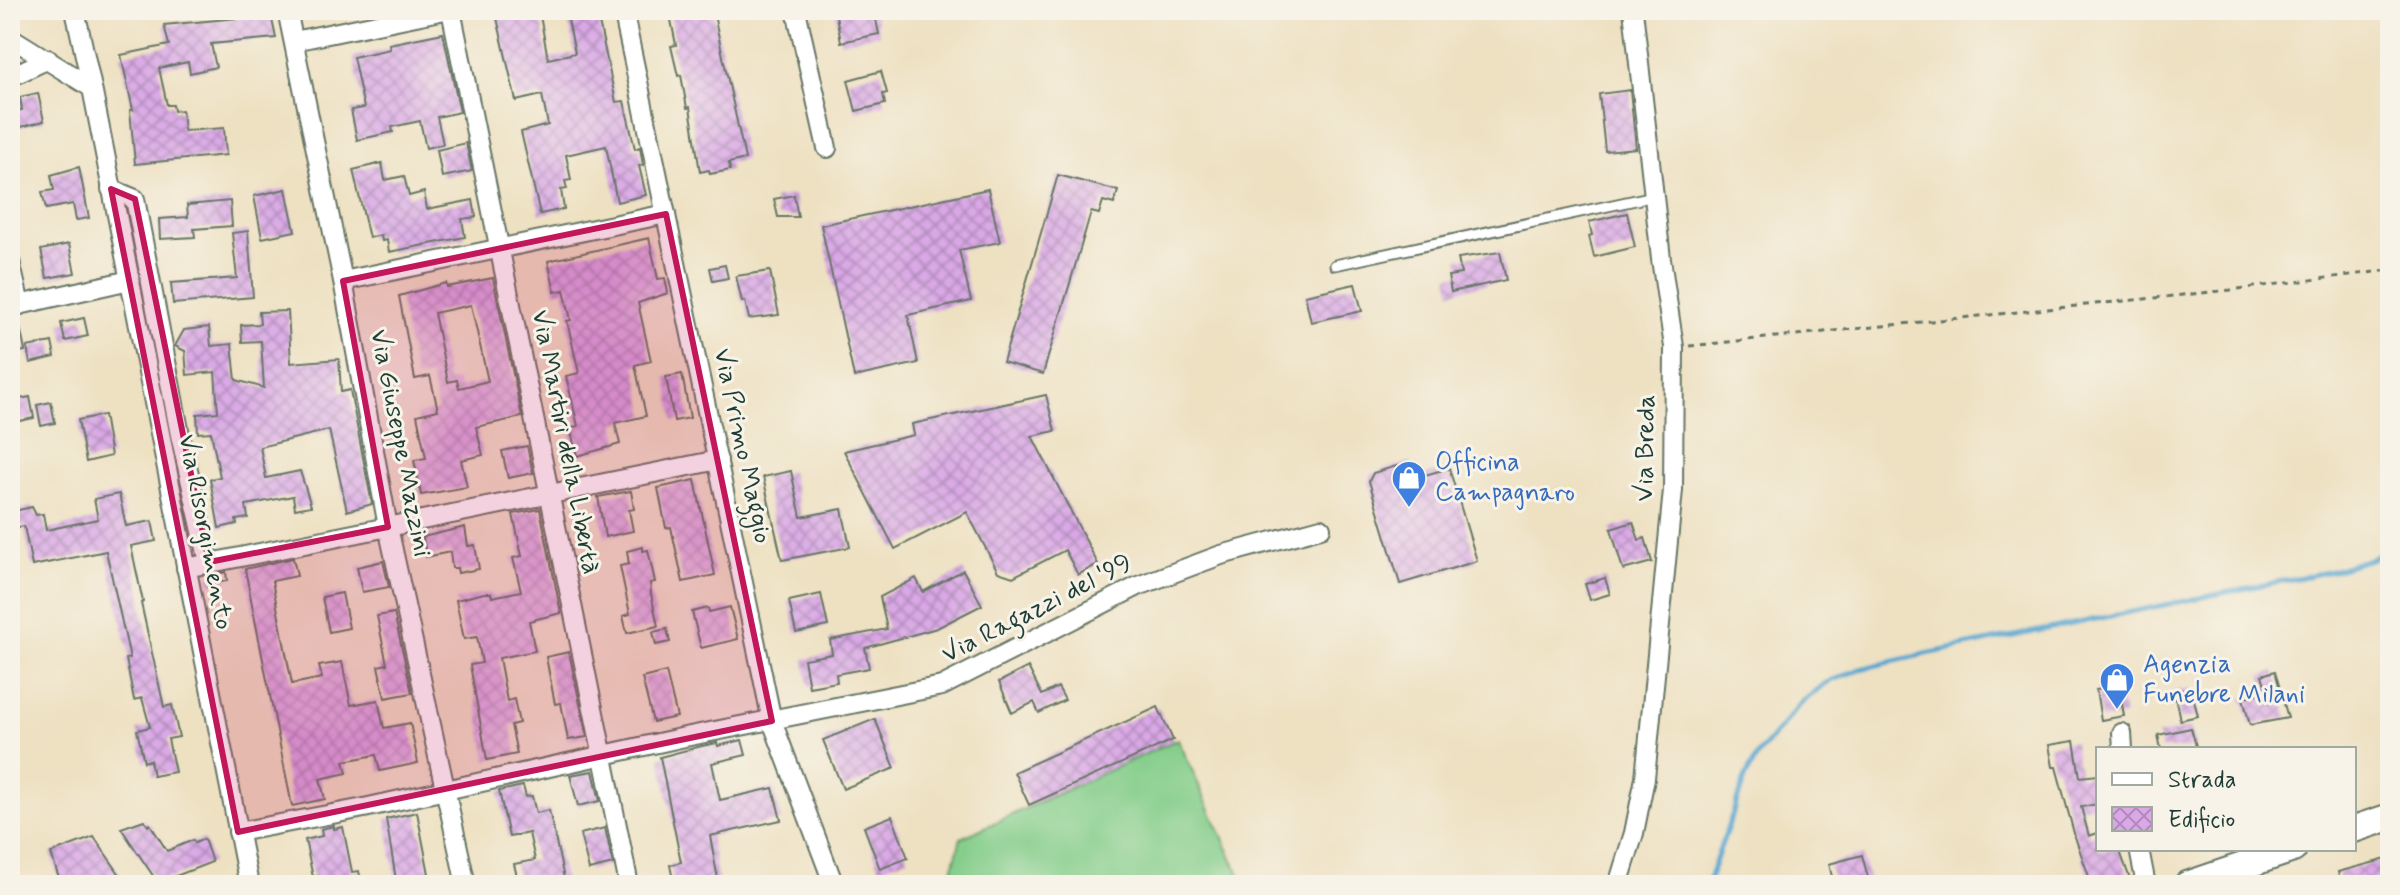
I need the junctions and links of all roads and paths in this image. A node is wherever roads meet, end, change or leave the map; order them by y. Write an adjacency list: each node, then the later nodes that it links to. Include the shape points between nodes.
1 (75, 10): 11 (street, Via Risorgimento)
2 (287, 10): 8 (street, Via Giuseppe Mazzini)
3 (448, 10): 8 (street); 16 (street, Via Martiri della Libertà)
4 (623, 10): 15 (street, Via Primo Maggio)
5 (796, 10): 12 (street)
6 (1633, 10): 14 (street, Via Breda)
7 (10, 37): 9 (street)
8 (294, 41): 21 (street, Via Giuseppe Mazzini)
9 (48, 59): 10 (street); 11 (street)
10 (10, 77)
11 (92, 88): 13 (street, Via Risorgimento)
12 (827, 148)
13 (111, 189): 20 (street, Via Risorgimento); 28 (street, Via Risorgimento, via 135,199)
14 (1654, 196): 18 (lane); 23 (street, Via Breda)
15 (666, 214): 16 (street); 24 (street, Via Primo Maggio)
16 (499, 248): 21 (street); 25 (street, Via Martiri della Libertà)
17 (10, 261): 22 (street)
18 (1335, 265)
19 (2390, 270): 23 (path)
20 (130, 280): 22 (street); 29 (street, Via Risorgimento)
21 (343, 281): 26 (street, Via Giuseppe Mazzini)
22 (15, 306)
23 (1674, 347): 42 (street, Via Breda, via 1673,490 1645,778)
24 (718, 460): 25 (street); 30 (street, Via Primo Maggio)
25 (548, 494): 26 (street); 31 (street, Via Martiri della Libertà)
26 (388, 527): 28 (street); 32 (street, Via Giuseppe Mazzini)
27 (1321, 528): 30 (street, Via Ragazzi del '99, via 1221,555 1138,586 942,686)
28 (209, 562): 29 (street)
29 (186, 568): 35 (street, Via Risorgimento)
30 (772, 721): 31 (street, Via Ragazzi del '99); 41 (street, Via Primo Maggio)
31 (604, 756): 32 (street, Via Ragazzi del '99); 40 (street, Via Martiri della Libertà)
32 (444, 789): 35 (street, Via Ragazzi del '99); 39 (street, Via Giuseppe Mazzini)
33 (2390, 817): 34 (main road)
34 (2356, 828)
35 (238, 832): 38 (street, Via Risorgimento)
36 (2139, 851): 43 (street)
37 (2287, 851): 44 (main road)
38 (249, 885)
39 (466, 885)
40 (629, 885)
41 (834, 885)
42 (1618, 885)
43 (2146, 885)
44 (2187, 885)

